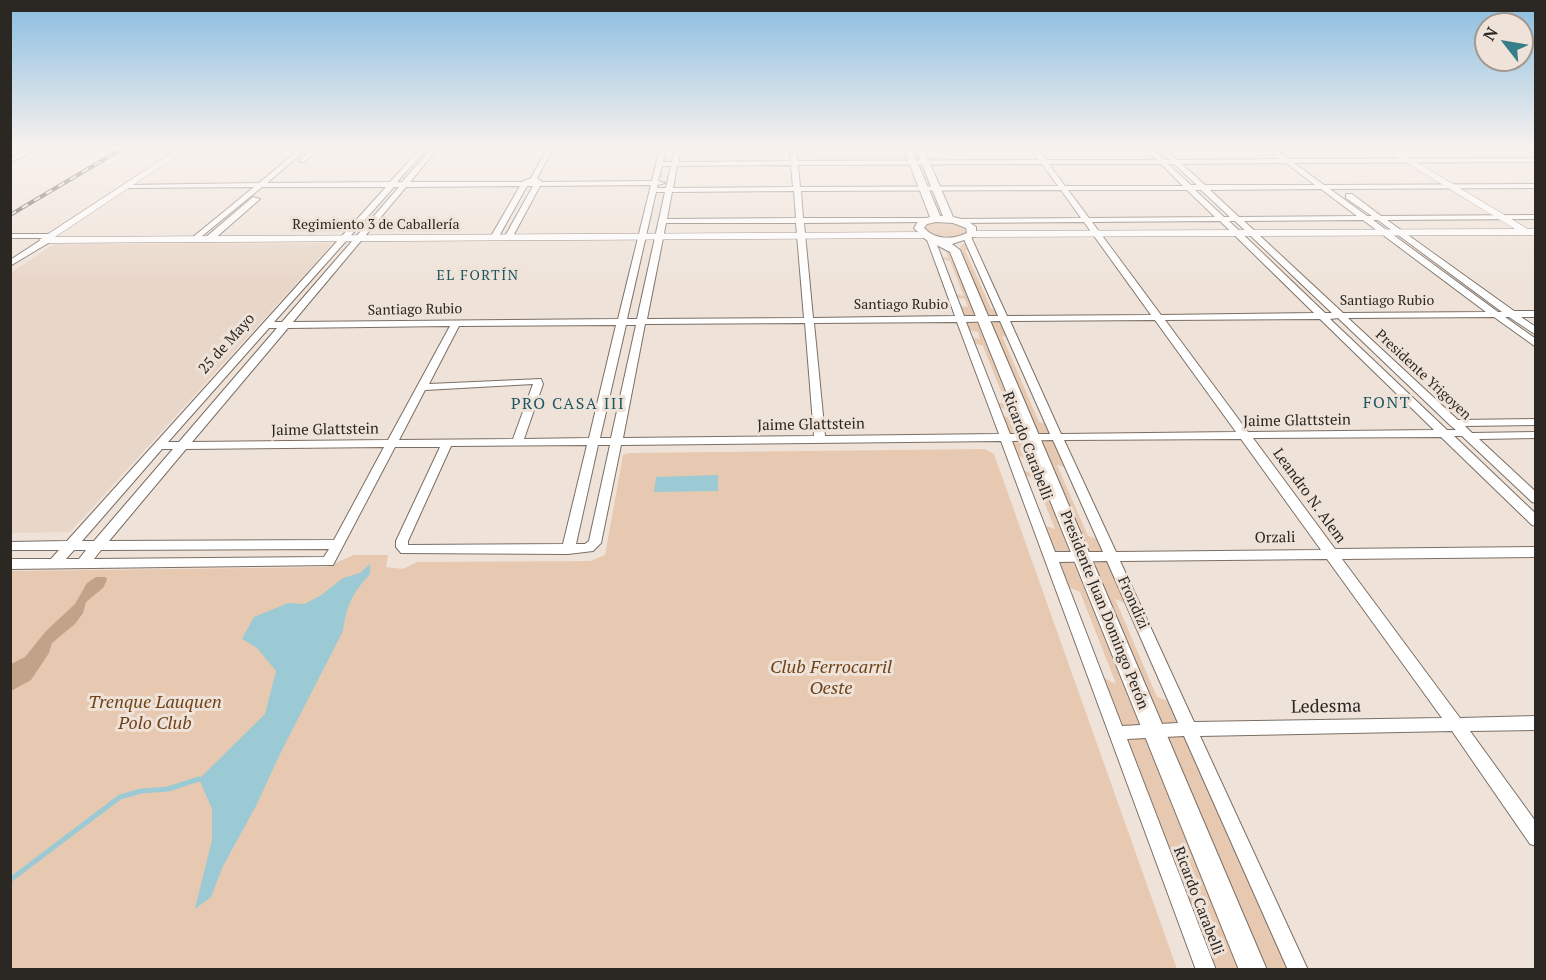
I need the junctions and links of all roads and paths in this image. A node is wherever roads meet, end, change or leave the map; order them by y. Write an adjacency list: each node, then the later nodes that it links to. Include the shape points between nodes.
1 (124, 193): 46 (street)
2 (124, 193): 46 (street)
3 (257, 193): 43 (street)
4 (257, 193): 43 (street)
5 (389, 193): 44 (street, 25 de Mayo)
6 (392, 193): 40 (street, 25 de Mayo)
7 (519, 193): 41 (street)
8 (531, 193): 42 (street)
9 (652, 193): 37 (street)
10 (668, 193): 29 (street)
11 (797, 193): 30 (street)
12 (925, 193): 27 (main road)
13 (939, 193): 28 (main road)
14 (1065, 193): 31 (street, Leandro N. Alem)
15 (1194, 193): 25 (street, Presidente Yrigoyen)
16 (1208, 193): 26 (street, Presidente Yrigoyen)
17 (1331, 193): 21 (street)
18 (1343, 193): 32 (street)
19 (1462, 193): 22 (street)
20 (1473, 193): 23 (street)
21 (1366, 218): 26 (street); 32 (street)
22 (1503, 218): 23 (street); 32 (street); 33 (street)
23 (1515, 218): 24 (street); 33 (street)
24 (1536, 218)
25 (1221, 219): 26 (street); 31 (street); 34 (street, Presidente Yrigoyen)
26 (1237, 219): 35 (street, Presidente Yrigoyen)
27 (932, 220): 28 (main road); 30 (street); 39 (main road, via 920,225)
28 (954, 220): 31 (street); 47 (main road, via 966,224)
29 (663, 221): 30 (street); 38 (street)
30 (800, 221): 36 (street)
31 (1091, 228): 34 (street); 47 (street); 54 (street, Leandro N. Alem)
32 (1388, 228): 33 (street); 35 (street); 49 (street); 50 (street)
33 (1532, 230)
34 (1234, 231): 35 (street); 52 (street, Presidente Yrigoyen)
35 (1250, 231): 53 (street, Presidente Yrigoyen)
36 (801, 234): 38 (street, Regimiento 3 de Caballería); 39 (street, Regimiento 3 de Caballería); 57 (street)
37 (641, 235): 38 (street, Regimiento 3 de Caballería); 42 (street, Regimiento 3 de Caballería); 58 (street)
38 (660, 235): 59 (street)
39 (927, 235): 47 (main road); 55 (street, Ricardo Carabelli)
40 (359, 236): 41 (street, Regimiento 3 de Caballería); 44 (street, Regimiento 3 de Caballería); 62 (street, 25 de Mayo)
41 (495, 236): 42 (street, Regimiento 3 de Caballería)
42 (509, 236)
43 (205, 237): 44 (street, Regimiento 3 de Caballería); 46 (street, Regimiento 3 de Caballería)
44 (346, 237): 61 (street, 25 de Mayo)
45 (10, 238): 46 (street)
46 (54, 238): 48 (street)
47 (966, 238): 56 (main road, Presidente Juan Domingo Perón)
48 (10, 264)
49 (1494, 314): 50 (street, Santiago Rubio); 53 (street, Santiago Rubio); 64 (street)
50 (1511, 314): 51 (street, Santiago Rubio); 63 (street)
51 (1536, 314)
52 (1321, 315): 53 (street, Santiago Rubio); 54 (street, Santiago Rubio); 69 (street, Presidente Yrigoyen)
53 (1339, 315): 67 (street, Presidente Yrigoyen)
54 (1156, 317): 56 (street, Santiago Rubio); 71 (street, Leandro N. Alem)
55 (961, 318): 56 (street, Santiago Rubio); 57 (street, Santiago Rubio); 72 (street, Ricardo Carabelli)
56 (994, 318): 73 (main road, Presidente Juan Domingo Perón); 74 (street, Frondizi)
57 (809, 320): 59 (street, Santiago Rubio); 75 (street)
58 (621, 321): 59 (street, Santiago Rubio); 60 (street, Santiago Rubio); 76 (street)
59 (642, 321): 77 (street)
60 (456, 323): 62 (street, Santiago Rubio); 65 (street)
61 (267, 325): 62 (street, Santiago Rubio); 81 (street, 25 de Mayo)
62 (284, 325): 82 (street, 25 de Mayo)
63 (1536, 332)
64 (1536, 344)
65 (422, 387): 79 (street, via 537,381); 80 (street)
66 (1536, 422): 67 (street)
67 (1454, 423): 68 (street, Presidente Yrigoyen)
68 (1466, 434): 69 (street, Jaime Glattstein); 70 (street, Jaime Glattstein); 83 (street, Presidente Yrigoyen)
69 (1444, 435): 71 (street, Jaime Glattstein); 84 (street, Presidente Yrigoyen)
70 (1536, 435)
71 (1244, 436): 74 (street, Jaime Glattstein); 91 (street, Leandro N. Alem)
72 (1006, 438): 73 (street, Jaime Glattstein); 75 (street, Jaime Glattstein); 93 (street, Ricardo Carabelli)
73 (1034, 438): 74 (street, Jaime Glattstein); 94 (main road, Presidente Juan Domingo Perón)
74 (1058, 438): 92 (street, Frondizi)
75 (820, 440): 77 (street, Jaime Glattstein)
76 (593, 442): 77 (street, Jaime Glattstein); 79 (street, Jaime Glattstein); 89 (street)
77 (617, 442): 89 (street, via 595,543 588,548)
78 (447, 443): 79 (street, Jaime Glattstein); 80 (street, Jaime Glattstein); 89 (street, via 402,547)
79 (518, 443)
80 (391, 444): 82 (street, Jaime Glattstein); 85 (street)
81 (158, 446): 82 (street, Jaime Glattstein); 86 (street, 25 de Mayo)
82 (181, 446): 87 (street, 25 de Mayo)
83 (1536, 499)
84 (1536, 522)
85 (337, 544): 87 (street); 97 (street, via 328,562)
86 (70, 545): 87 (street); 88 (street); 96 (street, 25 de Mayo)
87 (97, 545): 97 (street, 25 de Mayo)
88 (10, 546)
89 (568, 549)
90 (1536, 552): 91 (street, Orzali)
91 (1331, 554): 92 (street, Orzali); 99 (street, Leandro N. Alem)
92 (1111, 556): 94 (street, Orzali); 100 (street, Frondizi)
93 (1051, 557): 94 (street, Orzali); 102 (street, Ricardo Carabelli)
94 (1083, 557): 101 (main road, Presidente Juan Domingo Perón)
95 (10, 564): 96 (street)
96 (54, 564): 97 (street)
97 (82, 564)
98 (1536, 723): 99 (street, Ledesma)
99 (1456, 724): 100 (street, Ledesma); 103 (street, Leandro N. Alem)
100 (1189, 729): 101 (street, Ledesma); 106 (street, Frondizi)
101 (1155, 731): 102 (street, Ledesma); 105 (main road, Presidente Juan Domingo Perón)
102 (1117, 734): 104 (street, Ricardo Carabelli)
103 (1536, 838)
104 (1206, 969)
105 (1253, 969)
106 (1298, 969)

